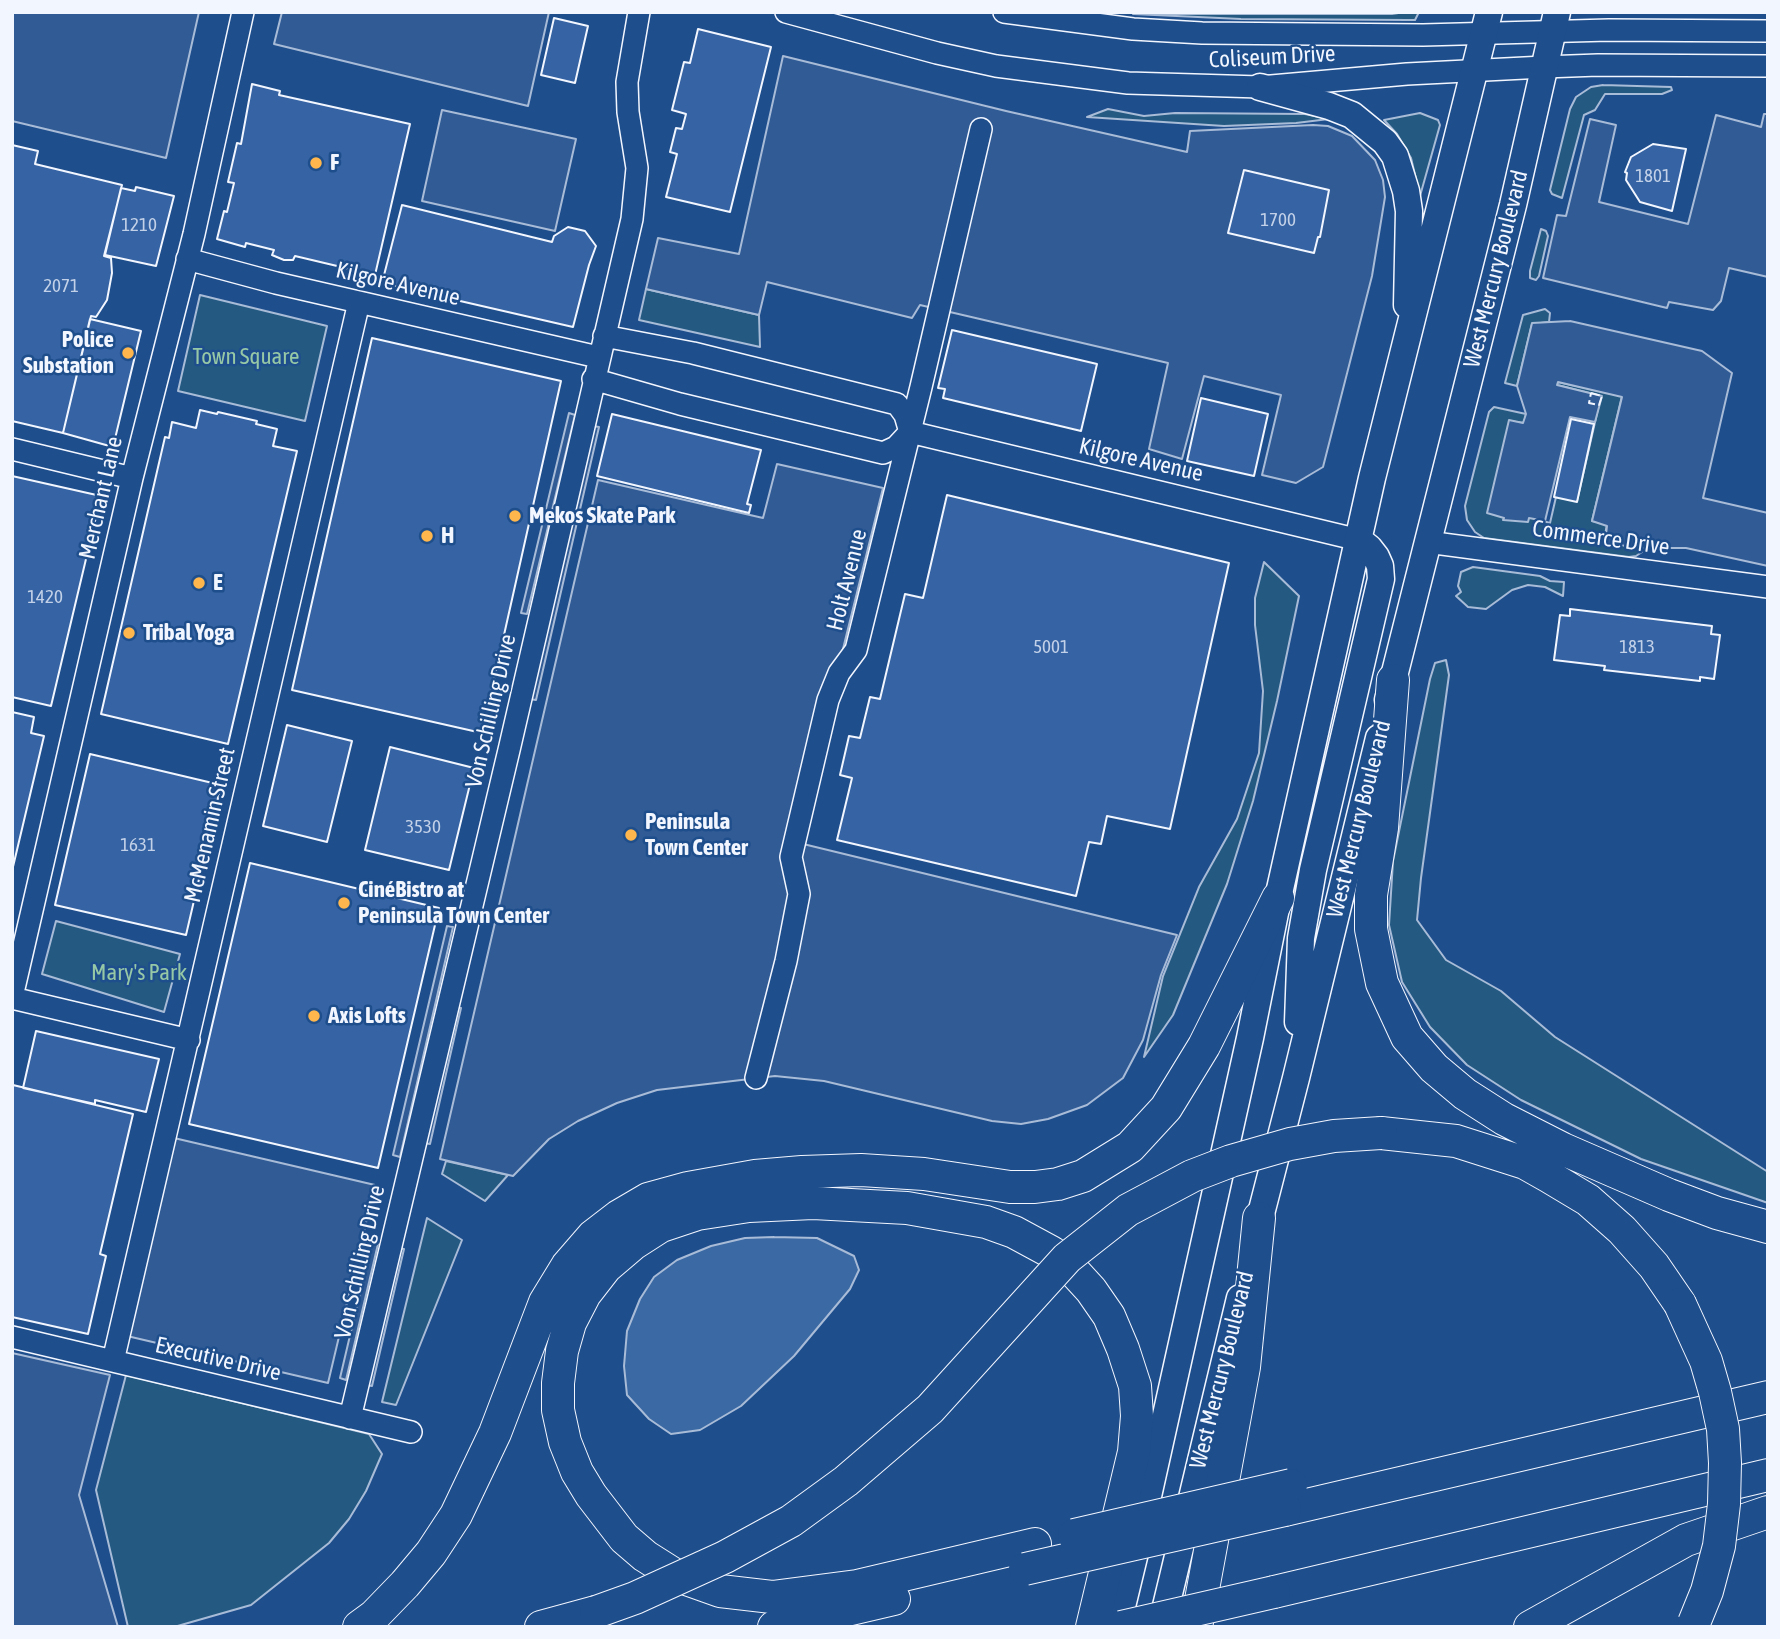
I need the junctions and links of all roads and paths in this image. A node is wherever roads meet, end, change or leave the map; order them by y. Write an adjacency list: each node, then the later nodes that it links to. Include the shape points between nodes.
1 (243, 12): 13 (street, Merchant Lane)
2 (639, 12): 15 (street, Von Schilling Drive, via 626,100 636,153 636,183)
3 (786, 12): 11 (street, Coliseum Drive, via 996,66 1128,83)
4 (1004, 12): 6 (street, Coliseum Drive, via 1202,33)
5 (1555, 22): 6 (street, Coliseum Drive); 7 (street, Coliseum Drive); 9 (main road, West Mercury Boulevard)
6 (1487, 23): 10 (main road, West Mercury Boulevard)
7 (1768, 31)
8 (1768, 66): 9 (street, Coliseum Drive)
9 (1545, 67): 10 (street, Coliseum Drive); 23 (main road, West Mercury Boulevard)
10 (1475, 72): 11 (street, Coliseum Drive); 16 (main road, West Mercury Boulevard)
11 (1260, 87): 16 (main road, via 1352,115 1395,156 1409,211)
12 (981, 129): 19 (street, Holt Avenue)
13 (187, 260): 14 (street, Kilgore Avenue); 21 (street, Merchant Lane)
14 (359, 302): 17 (street, Kilgore Avenue); 28 (street, McMenamin Street)
15 (604, 336): 17 (street, Von Schilling Drive); 19 (street, via 693,353 897,404)
16 (1407, 346): 22 (main road, West Mercury Boulevard)
17 (598, 357): 18 (street, Von Schilling Drive)
18 (593, 379): 19 (street, via 883,453); 36 (street, Von Schilling Drive)
19 (910, 432): 22 (street, Kilgore Avenue); 30 (street, Holt Avenue, via 856,650 839,673 828,700 792,857 799,894)
20 (12, 449): 21 (street)
21 (132, 478): 27 (street, Merchant Lane)
22 (1359, 540): 26 (main road, West Mercury Boulevard); 29 (main road, via 1376,557 1381,579 1301,938)
23 (1427, 542): 24 (street, Commerce Drive); 25 (main road, West Mercury Boulevard)
24 (1768, 587)
25 (1393, 680): 29 (main road, West Mercury Boulevard); 32 (highway, via 1371,929 1382,982 1408,1037 1455,1086 1504,1119 1669,1195)
26 (1278, 898): 42 (highway, via 1204,1046 1166,1108 1130,1147 1083,1176 1035,1187 861,1170 755,1176 648,1199 593,1236 545,1302 495,1433 456,1515 405,1584); 46 (main road, West Mercury Boulevard)
27 (12, 997): 28 (street)
28 (189, 1040): 34 (street, McMenamin Street)
29 (1296, 1078): 31 (main road, West Mercury Boulevard)
30 (756, 1079)
31 (1259, 1218): 47 (main road, West Mercury Boulevard); 48 (highway, via 1244,1367)
32 (1768, 1227)
33 (12, 1337): 34 (street, Executive Drive)
34 (113, 1361): 36 (street, Executive Drive)
35 (1768, 1397): 40 (highway, bridge, via 1412,1480 1288,1497)
36 (350, 1418): 37 (street, Executive Drive)
37 (411, 1432)
38 (1768, 1475): 46 (highway, bridge)
39 (1768, 1512): 49 (highway, via 1686,1541)
40 (1030, 1557): 44 (highway); 45 (highway, via 772,1597 720,1591 675,1575 624,1538 591,1495 565,1442 558,1410 560,1362 570,1323 585,1294 606,1267 661,1226 698,1214 749,1206 813,1203 941,1213 986,1222 1051,1252 1084,1282 1109,1316 1135,1386 1134,1452)
41 (1693, 1625): 43 (highway, bridge, via 1719,1546 1725,1463 1723,1429 1706,1361 1680,1304 1622,1230 1588,1200 1548,1176 1525,1163 1456,1141 1381,1133 1334,1136 1240,1158 1192,1176 1128,1210 1067,1258 930,1409 791,1521 635,1598)
42 (359, 1627)
43 (541, 1627)
44 (774, 1627)
45 (1092, 1627)
46 (1119, 1627)
47 (1161, 1627)
48 (1196, 1627)
49 (1531, 1627)

